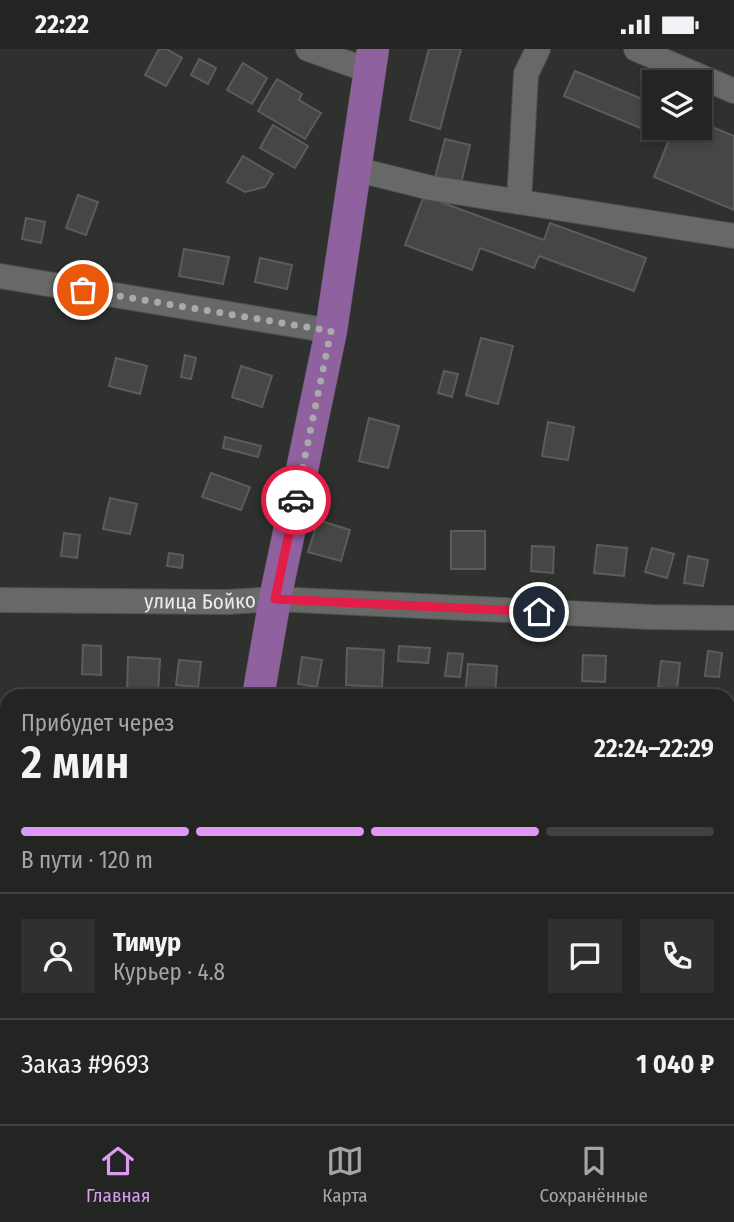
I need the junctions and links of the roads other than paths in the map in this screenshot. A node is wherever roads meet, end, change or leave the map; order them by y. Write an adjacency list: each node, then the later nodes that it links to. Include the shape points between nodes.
1 (308, 49): 4 (street)
2 (538, 49): 7 (street, via 526,74)
3 (636, 49): 5 (street)
4 (372, 60): 6 (main road)
5 (734, 90)
6 (355, 169): 7 (street); 10 (main road)
7 (519, 202): 8 (street)
8 (734, 236)
9 (0, 276): 10 (street)
10 (331, 331): 11 (main road)
11 (275, 599): 12 (street, улица Бойко); 13 (street, улица Бойко); 14 (main road)
12 (0, 600)
13 (734, 618)
14 (259, 689)

